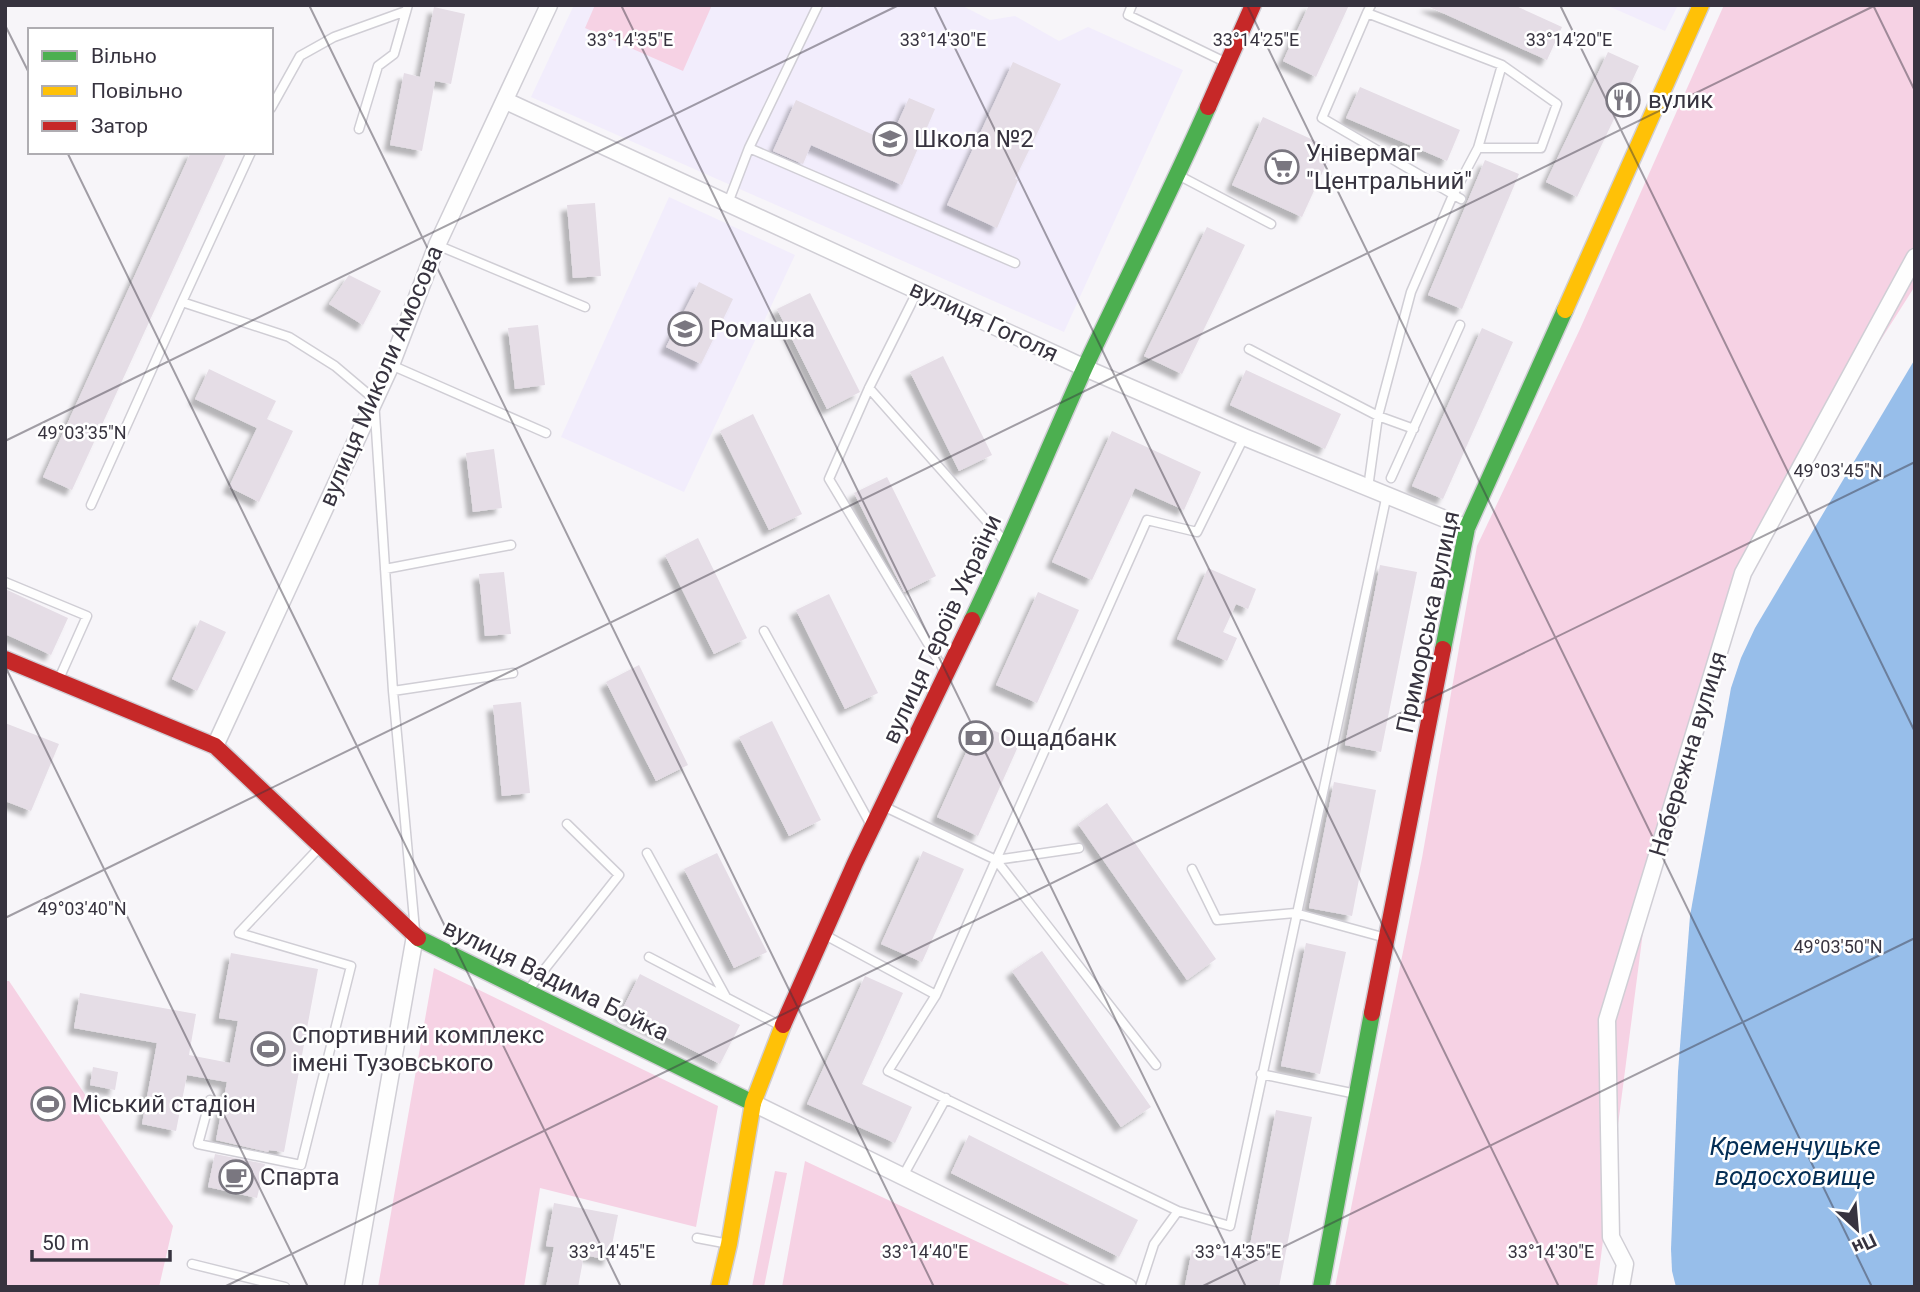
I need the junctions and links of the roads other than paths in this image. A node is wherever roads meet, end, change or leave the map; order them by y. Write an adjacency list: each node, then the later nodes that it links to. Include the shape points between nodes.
1 (549, 5): 10 (street, вулиця Миколи Амосова)
2 (818, 5): 13 (lane)
3 (1132, 5): 8 (lane, via 1128,15)
4 (1253, 5): 8 (street, вулиця Героїв України)
5 (1701, 5): 40 (street, Приморська вулиця)
6 (407, 8): 11 (lane, via 300,56); 12 (lane, via 394,54 378,66)
7 (1369, 9): 9 (lane); 17 (lane, via 1322,118)
8 (1227, 63): 16 (street, вулиця Героїв України)
9 (1502, 65): 14 (lane); 14 (lane, via 1557,104 1541,148)
10 (506, 101): 18 (street, вулиця Гоголя); 20 (street, вулиця Миколи Амосова)
11 (273, 104)
12 (359, 129)
13 (749, 148): 18 (lane); 22 (lane)
14 (1478, 148): 17 (lane)
15 (250, 154): 24 (lane)
16 (1178, 175): 19 (lane); 29 (street, вулиця Героїв України)
17 (1457, 197): 32 (lane, via 1411,292)
18 (728, 203): 23 (street, вулиця Гоголя)
19 (1271, 223)
20 (438, 245): 25 (lane); 28 (street, вулиця Миколи Амосова)
21 (1915, 257): 86 (street, Набережна вулиця, via 1743,573 1607,1020 1611,1237 1625,1264)
22 (1016, 263)
23 (918, 290): 29 (street, вулиця Гоголя); 30 (lane)
24 (182, 302): 31 (lane, via 289,337 335,366); 39 (lane)
25 (585, 307)
26 (1460, 325): 33 (lane)
27 (1249, 349): 32 (lane)
28 (391, 365): 31 (street, вулиця Миколи Амосова); 34 (lane)
29 (1085, 368): 35 (street, вулиця Гоголя); 42 (street, вулиця Героїв України)
30 (869, 388): 42 (lane); 48 (lane, via 829,479)
31 (374, 399): 43 (lane); 51 (street, вулиця Миколи Амосова)
32 (1378, 416): 33 (lane); 37 (lane)
33 (1414, 429): 36 (lane)
34 (546, 433)
35 (1244, 437): 37 (street, вулиця Гоголя); 58 (lane, via 1197,532 1147,520)
36 (1391, 478)
37 (1368, 488): 38 (street, вулиця Гоголя)
38 (1387, 494): 40 (street, вулиця Гоголя); 60 (lane)
39 (91, 505)
40 (1467, 528): 63 (street, Приморська вулиця)
41 (511, 545): 43 (lane)
42 (1009, 545): 48 (street, вулиця Героїв України)
43 (385, 569): 50 (lane)
44 (5, 582): 49 (lane, via 86,616)
45 (764, 631): 54 (lane)
46 (5, 659): 49 (street, вулиця Вадима Бойка)
47 (513, 673): 50 (lane)
48 (946, 675): 52 (street, вулиця Героїв України)
49 (58, 681): 51 (street, вулиця Вадима Бойка)
50 (393, 691): 62 (lane)
51 (215, 746): 55 (street, вулиця Вадима Бойка)
52 (883, 806): 54 (street, вулиця Героїв України); 58 (lane)
53 (567, 824): 65 (lane, via 619,875)
54 (872, 827): 61 (street, вулиця Героїв України)
55 (321, 846): 62 (street, вулиця Вадима Бойка); 73 (lane, via 239,933 351,966 301,1165 198,1144)
56 (1079, 848): 58 (lane)
57 (647, 853): 67 (lane)
58 (996, 860): 66 (lane); 69 (lane)
59 (1192, 869): 60 (lane, via 1217,920)
60 (1295, 913): 63 (lane); 70 (lane)
61 (823, 934): 66 (lane); 68 (street, вулиця Героїв України)
62 (415, 936): 65 (street, вулиця Вадима Бойка); 81 (street)
63 (1387, 938): 71 (street, Приморська вулиця)
64 (649, 957): 67 (lane)
65 (528, 991): 74 (street, вулиця Вадима Бойка)
66 (936, 995): 72 (lane, via 888,1071)
67 (726, 997): 68 (lane)
68 (782, 1027): 74 (street, вулиця Героїв України)
69 (1156, 1065)
70 (1261, 1074): 71 (lane); 76 (lane, via 1230,1226)
71 (1356, 1094): 85 (street, Приморська вулиця)
72 (946, 1098): 75 (lane); 76 (lane)
73 (209, 1100)
74 (752, 1103): 75 (street, вулиця Вадима Бойка); 78 (street, вулиця Героїв України)
75 (903, 1176): 83 (street, вулиця Вадима Бойка)
76 (1178, 1211): 84 (lane, via 1154,1244)
77 (697, 1238): 78 (lane)
78 (729, 1244): 82 (street, вулиця Героїв України)
79 (192, 1264): 80 (lane)
80 (285, 1287)
81 (353, 1287)
82 (719, 1287)
83 (1128, 1287)
84 (1140, 1287)
85 (1321, 1287)
86 (1621, 1287)

